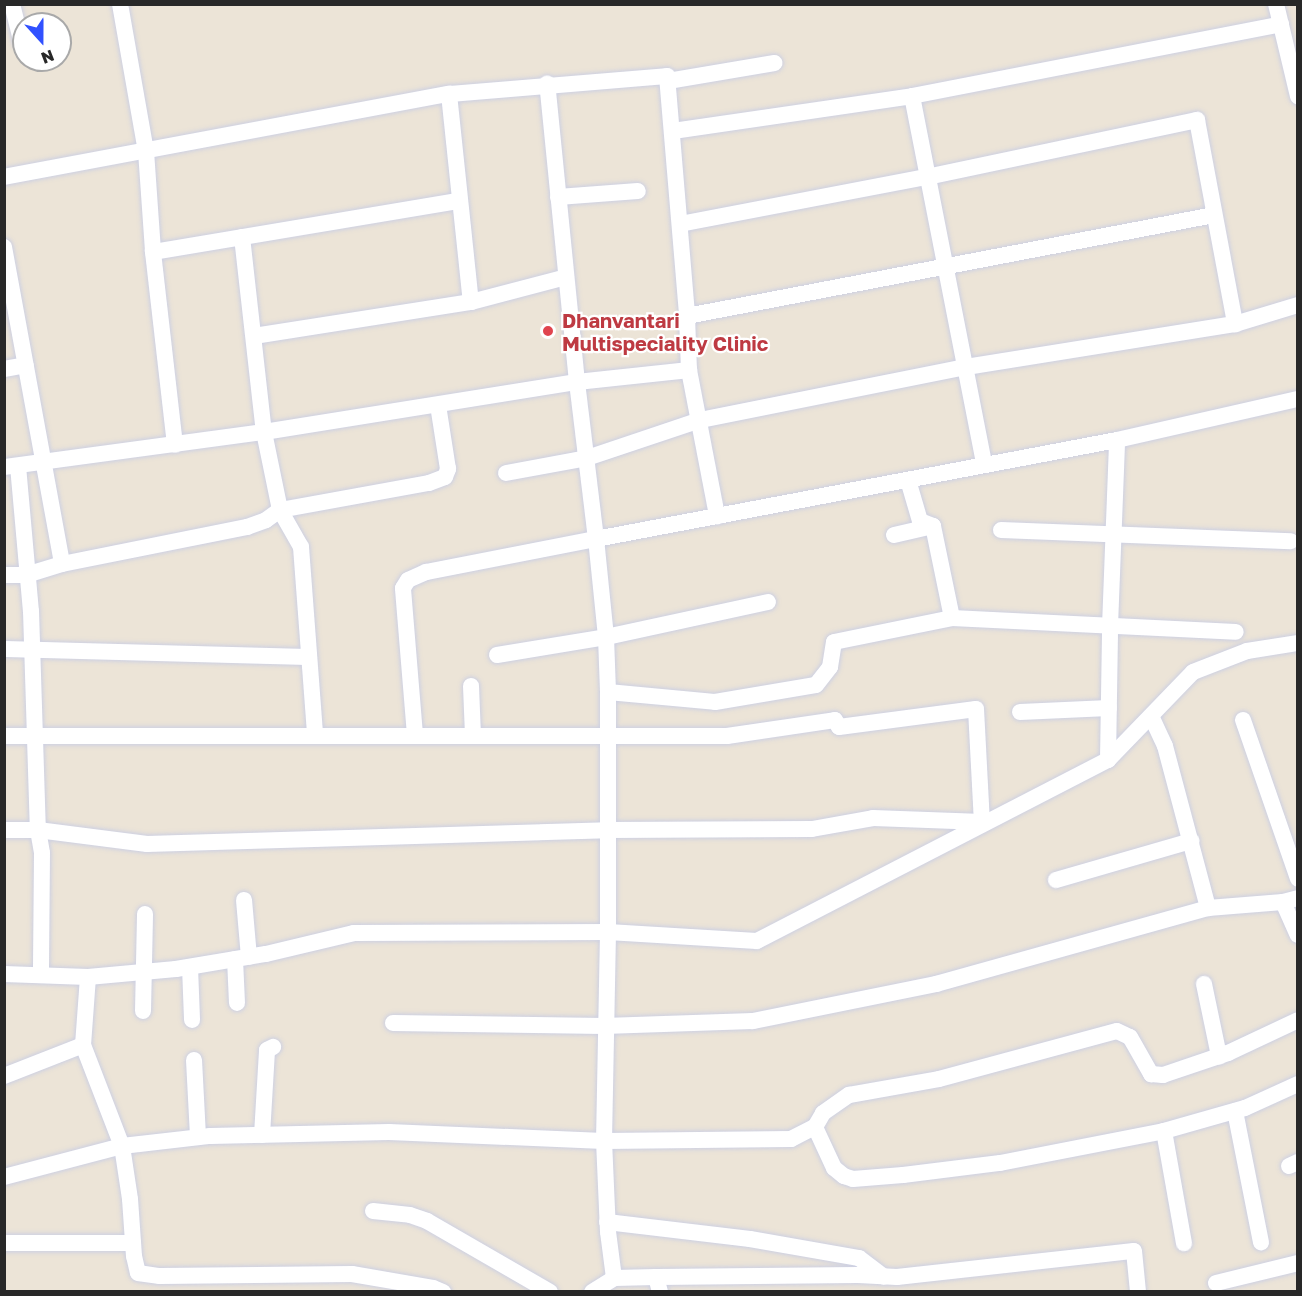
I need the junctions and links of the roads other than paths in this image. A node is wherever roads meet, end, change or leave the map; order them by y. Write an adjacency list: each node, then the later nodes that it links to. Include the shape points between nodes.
1 (120, 4): 11 (street)
2 (1276, 4): 3 (street)
3 (1281, 24): 8 (street); 9 (street)
4 (774, 63): 5 (street)
5 (668, 81): 6 (street, via 667,76); 10 (street)
6 (548, 84): 7 (street); 15 (street)
7 (448, 94): 11 (street); 16 (street)
8 (912, 96): 10 (street); 13 (street)
9 (1298, 96)
10 (673, 131): 18 (street)
11 (146, 151): 12 (street); 21 (street)
12 (4, 177)
13 (927, 177): 17 (street, via 1197,120); 18 (street); 22 (street)
14 (638, 191): 15 (street)
15 (558, 197): 23 (street)
16 (459, 201): 19 (street); 24 (street)
17 (1214, 215): 22 (street); 27 (street)
18 (680, 224): 26 (street)
19 (242, 237): 21 (street); 28 (street)
20 (4, 247): 29 (street)
21 (153, 252): 39 (street)
22 (945, 268): 26 (street); 30 (street)
23 (566, 277): 24 (street); 33 (street)
24 (471, 302): 28 (street)
25 (1298, 305): 27 (street)
26 (687, 316): 32 (street)
27 (1235, 324): 30 (street)
28 (254, 336): 37 (street)
29 (26, 365): 31 (street); 41 (street)
30 (966, 367): 36 (street); 42 (street)
31 (4, 369)
32 (689, 370): 33 (street); 36 (street)
33 (577, 382): 35 (street); 40 (street)
34 (1298, 399): 38 (street)
35 (438, 405): 37 (street); 46 (street, via 448,469 445,477)
36 (700, 420): 40 (street); 47 (street)
37 (264, 432): 39 (street); 46 (street)
38 (1117, 440): 42 (street); 50 (street)
39 (175, 445): 41 (street)
40 (587, 458): 44 (street); 52 (street)
41 (44, 463): 43 (street); 54 (street)
42 (984, 463): 45 (street)
43 (11, 467): 56 (street)
44 (506, 473)
45 (908, 480): 47 (street); 48 (street, via 920,521)
46 (280, 510): 54 (street, via 247,527); 66 (street, via 301,547)
47 (717, 516): 52 (street)
48 (933, 526): 51 (street); 58 (street)
49 (1001, 530): 50 (street)
50 (1115, 534): 53 (street); 59 (street)
51 (894, 535)
52 (596, 539): 61 (street); 76 (street, via 426,572 408,579 403,588)
53 (1291, 541)
54 (62, 564): 56 (street)
55 (4, 575): 56 (street)
56 (27, 575): 64 (street)
57 (768, 602): 61 (street)
58 (952, 618): 59 (street); 68 (street, via 834,642 830,667 816,685 715,702)
59 (1110, 626): 60 (street); 69 (street)
60 (1236, 632)
61 (606, 637): 65 (street); 68 (street)
62 (1298, 643): 71 (street, via 1247,651 1193,672)
63 (4, 649): 64 (street)
64 (32, 649): 66 (street); 73 (street)
65 (497, 655)
66 (309, 657): 75 (street)
67 (471, 686): 77 (street)
68 (608, 692): 78 (street)
69 (1108, 708): 70 (street); 79 (street)
70 (1020, 712)
71 (1151, 716): 79 (street); 84 (street, via 1165,746)
72 (1243, 720): 85 (street)
73 (34, 734): 74 (street); 75 (street); 82 (street)
74 (4, 735)
75 (315, 735): 76 (street)
76 (415, 735): 77 (street)
77 (473, 735): 78 (street)
78 (607, 735): 80 (street, via 727,736 835,720 839,727 976,709); 83 (street)
79 (1108, 760): 80 (street)
80 (984, 822): 83 (street, via 873,818 812,829); 91 (street, via 757,942)
81 (4, 830): 82 (street)
82 (38, 830): 83 (street, via 147,844); 95 (street, via 42,853)
83 (607, 830): 91 (street)
84 (1191, 841): 86 (street); 89 (street)
85 (1298, 879)
86 (1056, 880)
87 (244, 900): 93 (street)
88 (1290, 900): 89 (street); 92 (street)
89 (1208, 908): 105 (street, via 936,984 753,1021)
90 (145, 914): 96 (street)
91 (608, 932): 93 (street, via 354,933); 105 (street)
92 (1298, 935)
93 (242, 958): 94 (street); 100 (street)
94 (190, 967): 96 (street); 102 (street)
95 (41, 973): 97 (street); 98 (street)
96 (143, 973): 98 (street); 101 (street)
97 (4, 974)
98 (88, 976): 106 (street)
99 (1204, 984): 108 (street)
100 (237, 1003)
101 (143, 1011)
102 (192, 1020)
103 (1298, 1020): 108 (street)
104 (393, 1023): 105 (street)
105 (604, 1026): 117 (street)
106 (83, 1045): 110 (street); 118 (street)
107 (273, 1047): 115 (street, via 267,1050)
108 (1219, 1056): 113 (street, via 1171,1073 1151,1074 1130,1037 1117,1031 939,1079 849,1095 822,1113)
109 (194, 1060): 116 (street)
110 (4, 1076)
111 (1298, 1084): 112 (street)
112 (1235, 1111): 114 (street); 122 (street)
113 (815, 1127): 114 (street, via 834,1168 853,1179 1000,1163); 117 (street, via 791,1139)
114 (1164, 1131): 125 (street)
115 (262, 1135): 116 (street); 117 (street, via 389,1132)
116 (198, 1137): 118 (street)
117 (604, 1141): 121 (street)
118 (122, 1146): 119 (street); 124 (street)
119 (4, 1178)
120 (373, 1211): 132 (street, via 427,1221)
121 (607, 1222): 127 (street); 128 (street, via 750,1239 859,1258)
122 (1261, 1242)
123 (4, 1243): 124 (street)
124 (133, 1243): 131 (street, via 138,1273 352,1274)
125 (1184, 1244)
126 (1298, 1263): 129 (street)
127 (614, 1278): 130 (street); 133 (street)
128 (893, 1282): 130 (street); 134 (street, via 1134,1251)
129 (1216, 1283)
130 (658, 1284)
131 (443, 1292)
132 (550, 1292)
133 (592, 1292)
134 (1138, 1292)

